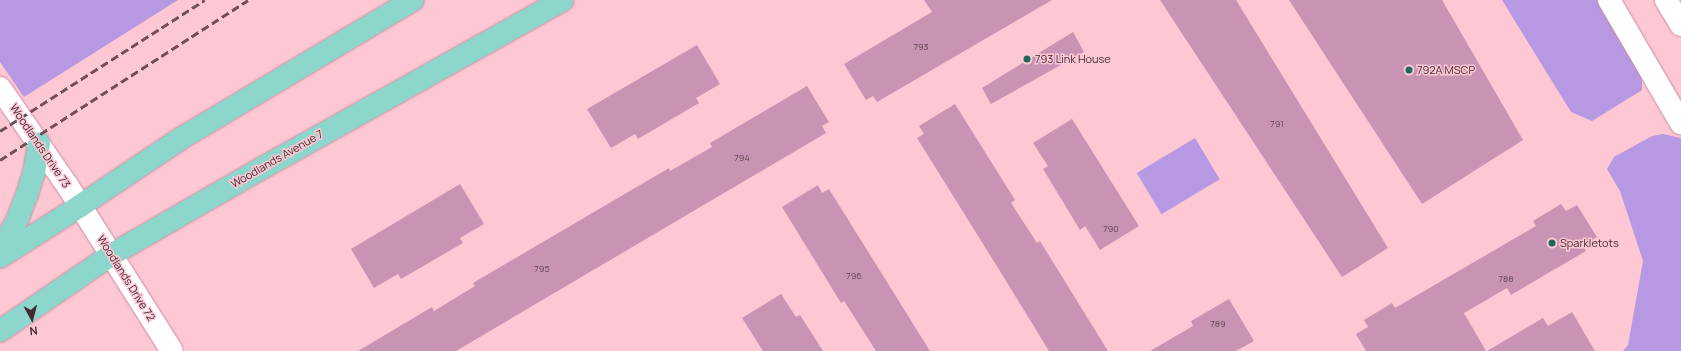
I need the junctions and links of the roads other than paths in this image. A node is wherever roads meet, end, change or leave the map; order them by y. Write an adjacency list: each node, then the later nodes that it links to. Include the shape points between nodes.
1 (414, 0): 9 (main road, via 180,139)
2 (563, 0): 11 (main road, Woodlands Avenue 7)
3 (1610, 0): 7 (street)
4 (1666, 0): 5 (street)
5 (1681, 25)
6 (0, 88): 8 (street, Woodlands Drive 73)
7 (1681, 123)
8 (39, 143): 9 (street, Woodlands Drive 73); 10 (main road, via 27,194 18,218)
9 (80, 206): 11 (street, Woodlands Drive 72); 12 (main road)
10 (0, 251)
11 (111, 255): 13 (main road, Woodlands Avenue 7); 14 (street, Woodlands Drive 72)
12 (0, 257)
13 (0, 331)
14 (172, 351)

